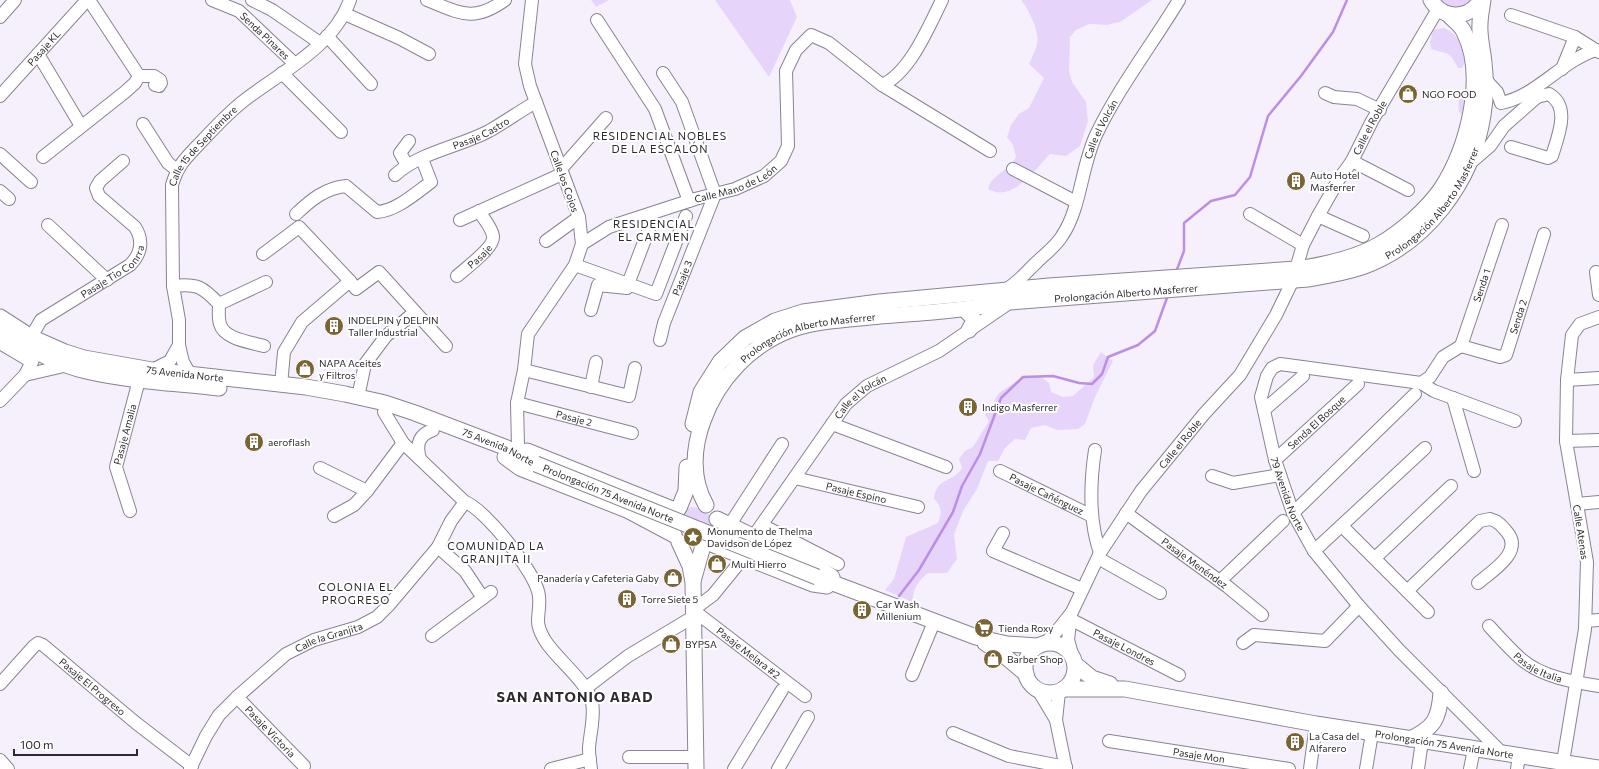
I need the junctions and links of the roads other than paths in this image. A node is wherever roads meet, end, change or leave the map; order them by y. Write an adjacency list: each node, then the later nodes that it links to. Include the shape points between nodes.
1 (15, 0): 16 (street)
2 (88, 0): 21 (street, Pasaje KL); 27 (street)
3 (212, 0): 23 (street, Senda Pinares, via 239,11)
4 (252, 0): 19 (street)
5 (350, 0): 14 (street, Calle 15 de Septiembre)
6 (427, 0): 12 (street)
7 (532, 0): 35 (street, Calle los Cojos, via 525,64)
8 (942, 0): 31 (street, via 913,55 892,81)
9 (1179, 0): 61 (street, Calle el Volcán, via 1126,81 1096,136)
10 (1482, 0): 13 (main road, via 1474,9 1464,14); 28 (main road, Prolongación Alberto Masferrer, via 1480,25)
11 (502, 1): 12 (street, via 473,16 461,14)
12 (440, 2)
13 (1439, 8): 37 (street, Calle el Roble); 81 (main road, Prolongación Alberto Masferrer, via 1463,30 1472,54 1474,84 1469,121 1447,179 1425,206 1379,244 1350,257)
14 (345, 14): 19 (street, Calle 15 de Septiembre); 22 (street)
15 (1511, 15): 18 (street)
16 (0, 18)
17 (597, 20): 60 (street, via 655,109)
18 (1575, 37): 20 (street); 24 (street)
19 (324, 39): 23 (street, Calle 15 de Septiembre); 29 (street)
20 (1598, 51): 24 (street, via 1589,52)
21 (38, 54): 34 (street, Pasaje KL); 40 (street)
22 (429, 54)
23 (295, 64): 25 (street, Calle 15 de Septiembre)
24 (1562, 69): 32 (street)
25 (282, 73): 42 (street); 54 (street, Calle 15 de Septiembre, via 244,100)
26 (663, 73): 59 (street, via 682,102)
27 (139, 76): 30 (street, via 154,76 161,83 159,86); 40 (street, via 135,83)
28 (1485, 79): 36 (street, via 1498,92); 52 (main road, Prolongación Alberto Masferrer, via 1483,115 1476,146)
29 (371, 84)
30 (155, 85)
31 (882, 85): 45 (street); 59 (street, Calle Mano de León, via 829,43 811,35 796,50 786,71 788,146 781,161 764,176 735,189)
32 (1538, 91): 36 (street); 41 (street); 44 (street, via 1554,97 1561,109 1561,124 1552,156 1548,158)
33 (1324, 93): 37 (street, via 1357,99)
34 (0, 96)
35 (536, 102): 48 (street, Pasaje Castro, via 489,131); 55 (street, Calle los Cojos)
36 (1501, 104): 41 (street)
37 (1380, 110): 50 (street, Calle el Roble)
38 (606, 118): 55 (street)
39 (143, 124): 54 (street, via 168,163)
40 (81, 126): 47 (street)
41 (1504, 126): 52 (street, via 1490,146)
42 (341, 132)
43 (410, 141): 51 (street, via 400,152)
44 (1511, 147)
45 (990, 151)
46 (0, 154): 57 (street)
47 (43, 157)
48 (422, 159): 51 (street, Pasaje Castro); 63 (street, via 431,182 383,212 377,212 346,186 336,187 314,198)
49 (123, 161): 83 (street, Pasaje Tio Conrra, via 100,181 96,188 99,196 135,227 139,233 140,248 135,260)
50 (1352, 161): 58 (street); 66 (street, Calle el Roble)
51 (407, 165): 56 (street, Pasaje Castro)
52 (1468, 165): 81 (main road, Prolongación Alberto Masferrer, via 1443,208 1428,225 1400,247 1363,267 1342,274)
53 (1013, 169): 61 (street)
54 (176, 170): 86 (street, Calle 15 de Septiembre, via 172,185)
55 (562, 172): 62 (street); 67 (street, Calle los Cojos)
56 (395, 175)
57 (31, 182)
58 (1408, 190)
59 (715, 194): 60 (street, Calle Mano de León); 100 (street, Pasaje 3, via 664,323)
60 (689, 200): 75 (street, Calle Mano de León, via 609,227)
61 (1076, 202): 78 (street, Calle el Volcán, via 1062,237)
62 (479, 211): 68 (street); 82 (street, Pasaje, via 493,235 493,241)
63 (296, 214)
64 (1250, 214): 76 (street)
65 (686, 216): 87 (street, via 656,294)
66 (1318, 216): 73 (street); 76 (street, Calle el Roble)
67 (579, 217): 74 (street); 75 (street, Calle los Cojos)
68 (460, 220)
69 (652, 221): 87 (street)
70 (48, 225): 83 (street)
71 (1502, 225): 105 (street, Senda 1)
72 (1544, 234): 105 (street, Senda 2, via 1506,355 1500,358)
73 (1363, 236)
74 (546, 242)
75 (582, 244): 79 (street, Calle los Cojos)
76 (1303, 245): 81 (street, Calle el Roble)
77 (263, 254): 84 (street, via 299,226)
78 (1036, 262): 88 (street, via 1035,276); 90 (street, Calle el Volcán)
79 (575, 265): 87 (street); 111 (street, Calle los Cojos, via 528,334)
80 (1596, 272): 89 (street)
81 (1294, 275): 88 (main road, Prolongación Alberto Masferrer); 90 (main road, Prolongación Alberto Masferrer); 158 (street, Calle el Roble, via 1276,315 1240,375 1204,414)
82 (457, 276)
83 (107, 280): 99 (street, Pasaje Tio Conrra, via 41,320)
84 (350, 281): 94 (street, via 356,289 380,272); 118 (street, via 302,322 284,352)
85 (266, 282): 91 (street)
86 (173, 286): 91 (street, via 191,284 204,289); 102 (street, Calle 15 de Septiembre, via 179,320)
87 (629, 286): 92 (street, via 598,285)
88 (1047, 287): 90 (main road, Prolongación Alberto Masferrer)
89 (1599, 295)
90 (1006, 297): 93 (main road, Prolongación Alberto Masferrer); 97 (street, Calle el Volcán); 156 (main road, Prolongación Alberto Masferrer, via 879,302 803,312 775,321 745,338 720,362 701,392 688,442 686,491)
91 (219, 304): 103 (street, via 219,323 222,330 234,337)
92 (591, 310)
93 (965, 310): 97 (main road, via 973,318); 154 (main road, Prolongación Alberto Masferrer, via 815,324 794,328 754,350 720,385 698,435 696,483)
94 (415, 312): 104 (street); 122 (street, via 386,336 365,364)
95 (0, 317): 99 (main road, 75 Avenida Norte)
96 (1599, 317): 117 (street, Calle Atenas, via 1580,324 1572,334)
97 (969, 330): 129 (street, Calle el Volcán, via 939,351 867,386 846,404)
98 (0, 332): 106 (main road, 75 Avenida Norte)
99 (31, 337): 110 (main road, 75 Avenida Norte, via 84,358)
100 (660, 340)
101 (0, 343): 106 (street)
102 (179, 345): 110 (street, via 170,361); 112 (street, Calle 15 de Septiembre, via 182,362)
103 (264, 346)
104 (446, 346)
105 (1461, 346): 121 (street, via 1443,357 1430,377)
106 (34, 357): 108 (main road, 75 Avenida Norte); 113 (street)
107 (596, 362): 120 (street)
108 (68, 365): 113 (street); 116 (main road, 75 Avenida Norte, via 85,371)
109 (635, 368): 120 (street, via 629,396)
110 (152, 370): 112 (main road, 75 Avenida Norte)
111 (524, 370): 120 (street); 125 (street, Calle los Cojos)
112 (190, 374): 118 (main road, 75 Avenida Norte)
113 (25, 375): 124 (street)
114 (1302, 376): 126 (street)
115 (1599, 378): 117 (street)
116 (139, 380): 127 (main road, 75 Avenida Norte, via 292,396); 157 (street, Pasaje Amalia, via 116,467)
117 (1567, 380): 133 (street, Calle Atenas)
118 (281, 384): 122 (main road, 75 Avenida Norte)
119 (1358, 384): 140 (street, Senda El Bosque)
120 (592, 387)
121 (1418, 388): 123 (street); 126 (street, 79 Avenida Norte, via 1280,364 1272,368 1267,376 1261,397); 161 (street)
122 (358, 397): 138 (main road, 75 Avenida Norte, via 415,413)
123 (1453, 398): 128 (street); 145 (street)
124 (0, 401)
125 (517, 403): 131 (street, Pasaje 2); 138 (street, Calle los Cojos)
126 (1264, 410): 140 (street, 79 Avenida Norte)
127 (384, 412): 130 (main road, 75 Avenida Norte); 134 (street)
128 (1515, 421)
129 (832, 424): 142 (street); 148 (street, Calle el Volcán)
130 (433, 430): 138 (main road, 75 Avenida Norte); 139 (street, via 425,433 418,442)
131 (632, 433)
132 (1599, 440): 133 (street)
133 (1566, 442): 153 (street, Calle Atenas)
134 (403, 443): 139 (street); 150 (street)
135 (782, 444): 162 (street)
136 (1425, 448): 163 (street)
137 (1095, 450): 160 (street, via 1091,476)
138 (510, 451): 141 (main road, 75 Avenida Norte); 156 (main road); 166 (main road, via 520,468 627,510)
139 (420, 459): 151 (street)
140 (1275, 460): 146 (street, 79 Avenida Norte)
141 (534, 463): 180 (main road, Prolongación 75 Avenida Norte, bridge)
142 (946, 467)
143 (320, 468): 150 (street)
144 (1000, 471): 160 (street, Pasaje Cañénguez)
145 (1474, 471)
146 (1280, 475): 147 (street, via 1233,483); 161 (street, 79 Avenida Norte)
147 (1212, 476)
148 (795, 478): 155 (street, Pasaje Espino); 164 (street, Calle el Volcán)
149 (1451, 486): 172 (street)
150 (367, 492): 159 (street, via 354,505)
151 (465, 502): 168 (street, Calle la Granjita, via 451,521); 203 (street, via 473,505 504,538 533,578 539,596 536,622 546,641)
152 (1599, 502): 153 (street)
153 (1577, 504): 174 (street, Calle Atenas)
154 (706, 506): 156 (main road, via 695,502); 162 (main road)
155 (918, 507)
156 (678, 510): 166 (main road, via 672,521)
157 (130, 512)
158 (1126, 513): 170 (street, Calle el Roble); 176 (street, Pasaje Menéndez)
159 (334, 516)
160 (1092, 516): 170 (street)
161 (1288, 517): 169 (street, 79 Avenida Norte); 176 (street)
162 (723, 523): 164 (main road); 167 (main road)
163 (1342, 526): 169 (street); 172 (street)
164 (758, 531): 175 (street); 180 (main road)
165 (1003, 533): 179 (street, via 992,551)
166 (676, 538): 167 (main road, via 690,548); 177 (main road, via 690,566)
167 (706, 545): 171 (main road); 177 (main road)
168 (438, 547): 192 (street, via 487,595); 210 (street, Calle la Granjita, via 377,617 358,627 314,640 286,654)
169 (1314, 550): 183 (street, 79 Avenida Norte)
170 (1099, 556): 179 (street, Calle el Roble); 182 (street)
171 (744, 557): 180 (main road, via 813,584); 185 (street, via 713,595)
172 (1375, 558): 181 (street)
173 (1599, 560): 174 (street)
174 (1587, 562): 189 (street, Calle Atenas)
175 (838, 564)
176 (1220, 581): 186 (street, Pasaje Menéndez)
177 (693, 582): 185 (main road)
178 (1478, 583): 181 (street, via 1509,556 1513,546 1510,536 1499,523 1490,519 1480,521)
179 (1082, 589): 187 (street, Calle el Roble)
180 (852, 590): 190 (main road, Prolongación 75 Avenida Norte)
181 (1407, 591): 184 (street)
182 (1160, 593)
183 (1359, 606): 194 (street, via 1325,641 1254,635); 208 (street, 79 Avenida Norte)
184 (1428, 612)
185 (693, 613): 203 (street, via 628,656); 209 (street, Pasaje Melara #2); 224 (main road)
186 (1262, 615)
187 (1071, 616): 195 (street, Calle el Roble); 196 (street, Calle el Roble, via 1068,640); 199 (street, Pasaje Londres)
188 (1599, 620): 189 (street)
189 (1586, 621): 200 (street, Calle Atenas)
190 (934, 622): 193 (main road, Prolongación 75 Avenida Norte); 198 (street)
191 (1489, 626): 200 (street, Pasaje Italia, via 1527,663 1546,674)
192 (432, 636)
193 (976, 637): 195 (main road, Prolongación 75 Avenida Norte, via 1007,644); 197 (main road, Prolongación 75 Avenida Norte)
194 (1243, 643)
195 (1041, 644): 196 (main road, via 1060,644); 197 (main road, via 1027,658)
196 (1074, 659): 204 (main road, Prolongación 75 Avenida Norte, via 1092,678); 207 (main road, via 1073,678)
197 (1026, 674): 206 (main road, via 1028,681)
198 (912, 675)
199 (1179, 675)
200 (1576, 683): 202 (street, Pasaje Italia); 223 (street, Calle Atenas)
201 (0, 684): 227 (street, Pasaje El Progreso, via 34,646 38,643 43,645)
202 (1599, 686)
203 (586, 688): 225 (street, via 593,710)
204 (1125, 689): 207 (main road, Prolongación 75 Avenida Norte); 213 (main road, Prolongación 75 Avenida Norte)
205 (782, 690): 232 (street)
206 (1038, 690): 207 (main road, via 1051,693); 212 (street)
207 (1062, 690): 212 (street)
208 (1441, 692): 216 (main road, via 1440,708 1435,720); 219 (street, 79 Avenida Norte)
209 (805, 696)
210 (237, 697): 226 (street, Pasaje Victoria); 227 (street, Calle la Granjita, via 219,716)
211 (808, 717): 233 (street)
212 (1056, 720): 228 (street)
213 (1316, 724): 215 (main road, Prolongación 75 Avenida Norte); 235 (street)
214 (953, 732): 228 (street, via 1009,756)
215 (1372, 733): 216 (main road, Prolongación 75 Avenida Norte); 236 (street)
216 (1416, 740): 218 (main road, Prolongación 75 Avenida Norte); 237 (street)
217 (1109, 741): 234 (street, Pasaje Mon)
218 (1474, 749): 219 (main road, Prolongación 75 Avenida Norte); 238 (street)
219 (1502, 753): 222 (main road, Prolongación 75 Avenida Norte)
220 (629, 757): 224 (street)
221 (0, 760): 230 (street)
222 (1518, 762): 223 (main road, Prolongación 75 Avenida Norte)
223 (1563, 762): 229 (main road, Prolongación 75 Avenida Norte)
224 (697, 763)
225 (590, 764): 231 (street)
226 (304, 766)
227 (191, 767)
228 (1066, 768)
229 (1599, 768)
230 (8, 769)
231 (551, 769)
232 (734, 769)
233 (778, 769)
234 (1289, 769)
235 (1310, 769)
236 (1366, 769)
237 (1418, 769)
238 (1470, 769)

